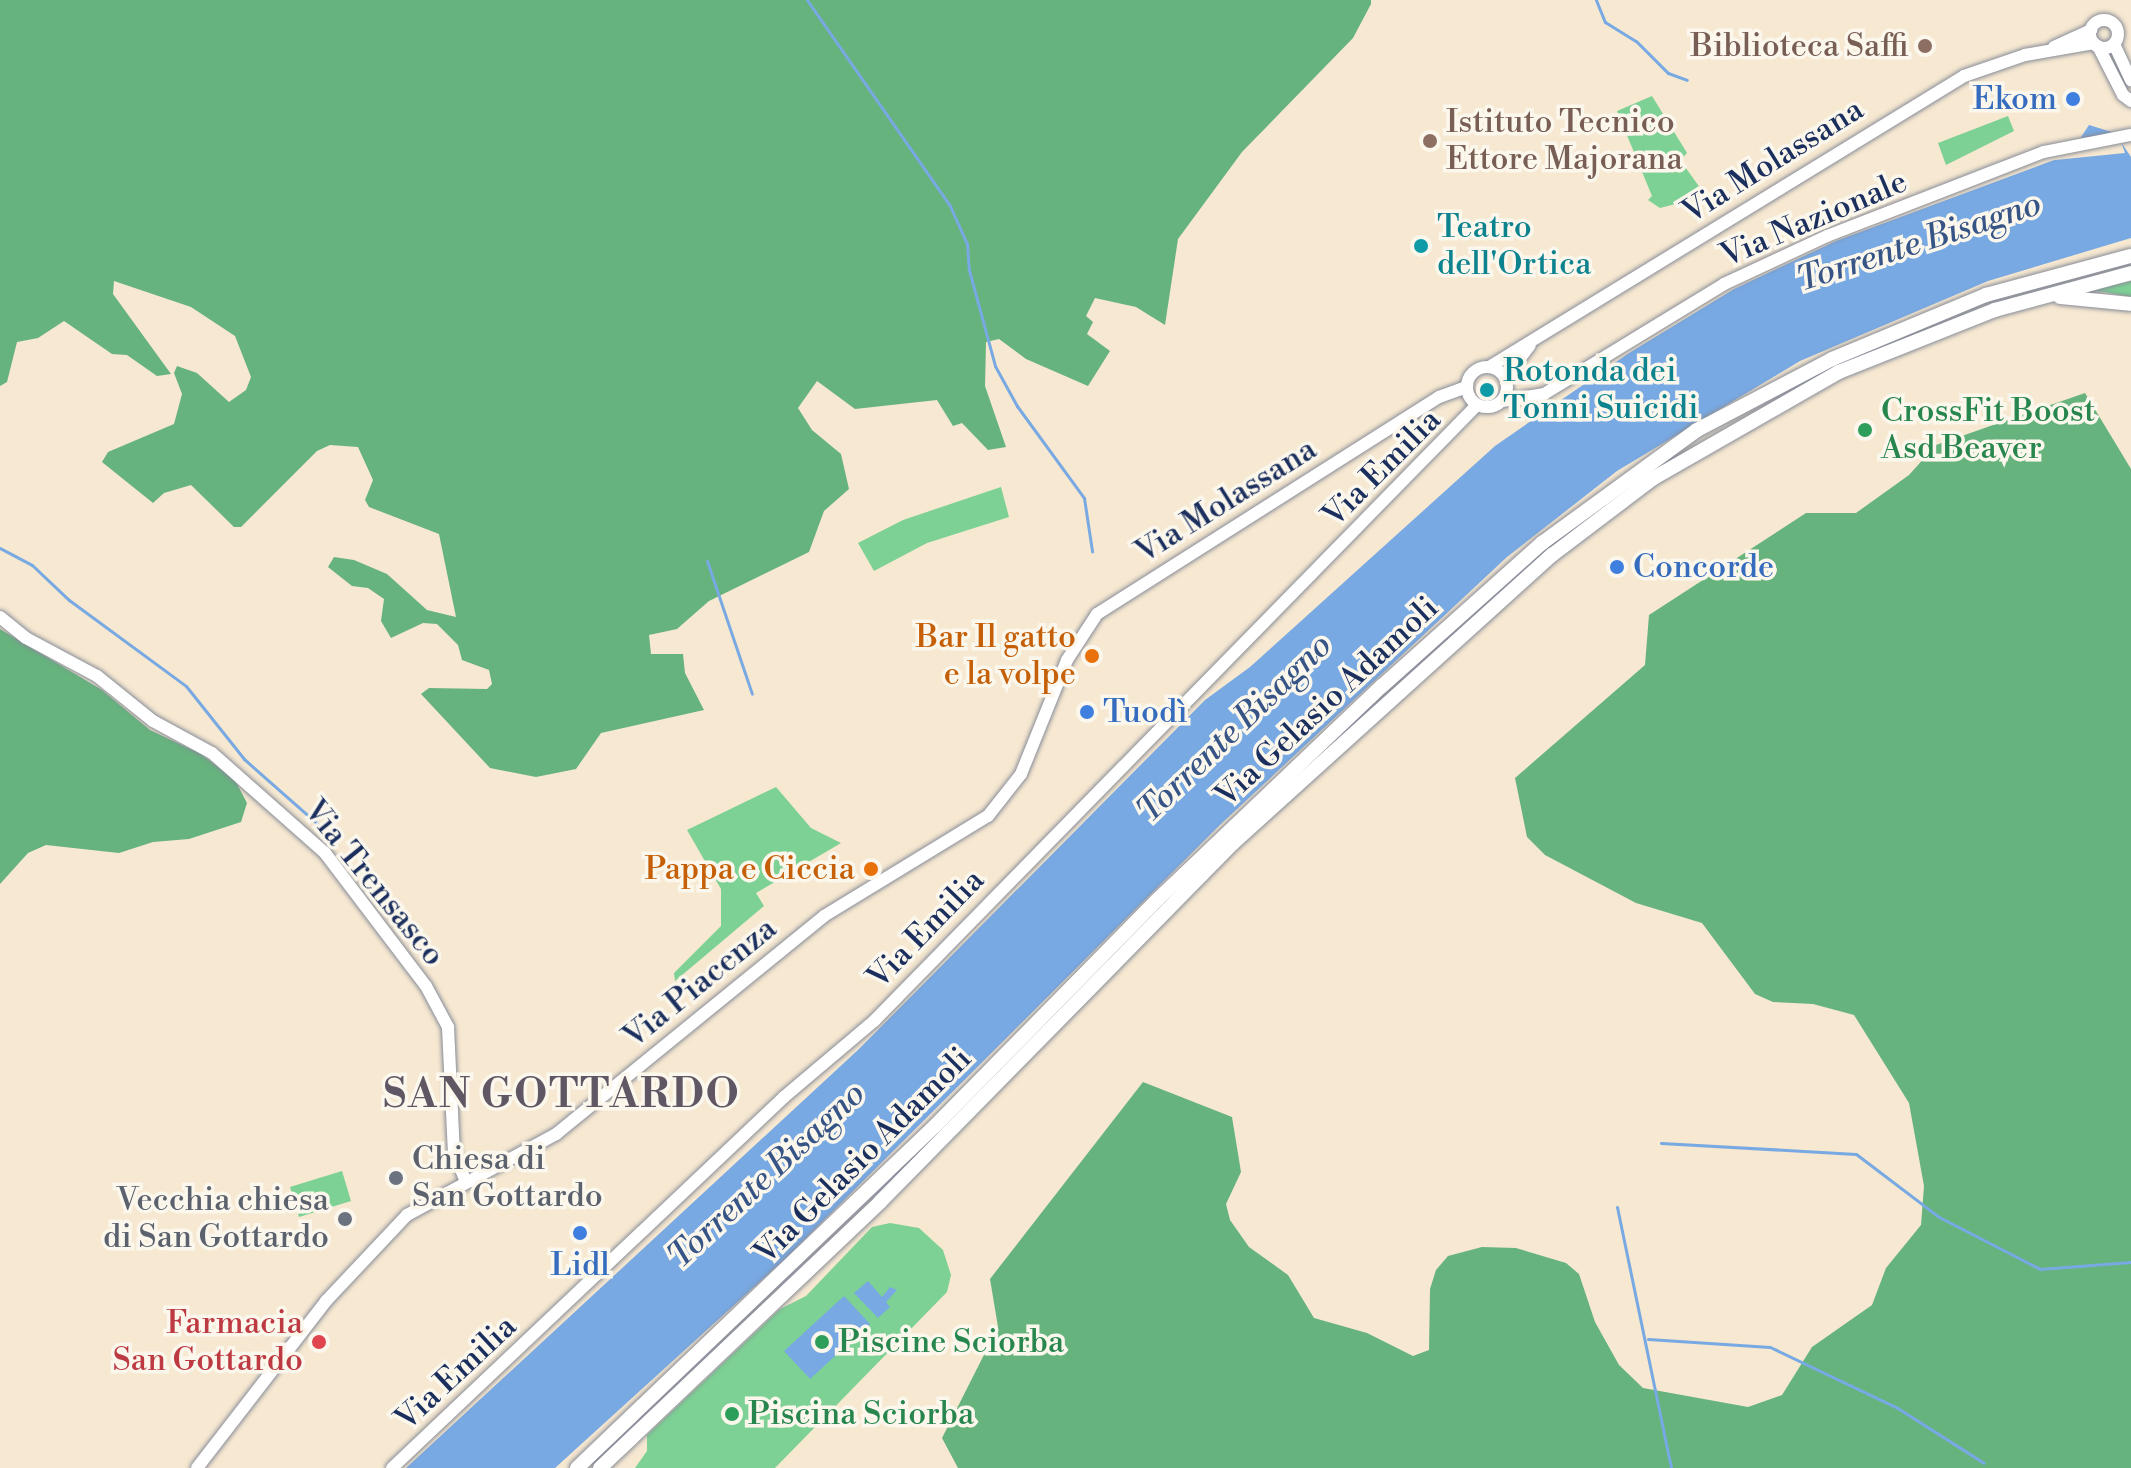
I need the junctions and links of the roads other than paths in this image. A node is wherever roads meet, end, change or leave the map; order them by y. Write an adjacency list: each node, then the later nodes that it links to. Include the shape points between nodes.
1 (2131, 24): 2 (main road, Via Molassana)
2 (2120, 35): 3 (main road, Via Molassana); 3 (main road, Via Molassana, via 2102,20); 4 (main road)
3 (2094, 40): 5 (main road); 11 (main road, Via Molassana, via 1964,76)
4 (2131, 80)
5 (2131, 101)
6 (2131, 135): 15 (main road, Via Nazionale, via 2044,152 1827,236 1724,284)
7 (2131, 256): 23 (main road, Via Gelasio Adamoli, via 1986,295 1832,359 1697,430 1542,543 1157,900 935,1126)
8 (2131, 273): 9 (main road, Via Gelasio Adamoli)
9 (2040, 296): 10 (main road); 24 (main road, Via Gelasio Adamoli, via 1839,372 1652,479 1552,555 1233,843 880,1202)
10 (2131, 304)
11 (1532, 342): 12 (main road, Via Molassana); 13 (main road, Via Molassana)
12 (1489, 367): 13 (main road); 14 (main road, via 1474,372)
13 (1506, 383): 15 (main road); 16 (main road)
14 (1467, 387): 17 (main road); 18 (main road, Via Molassana, via 1439,397)
15 (1536, 398): 16 (main road, Via Nazionale)
16 (1502, 401): 17 (main road, via 1490,407)
17 (1477, 405): 22 (main road, Via Emilia, via 874,1021 784,1097)
18 (1097, 614): 20 (main road, Via Piacenza, via 1067,660 1015,785 988,816 824,916 556,1134)
19 (0, 617): 20 (main road, Via Trensasco, via 26,638 97,676 153,721 212,753 325,853 426,986 448,1027 454,1152)
20 (465, 1179): 21 (main road, Via Piacenza, via 407,1215 374,1245)
21 (197, 1468)
22 (392, 1468)
23 (577, 1468)
24 (600, 1468)

